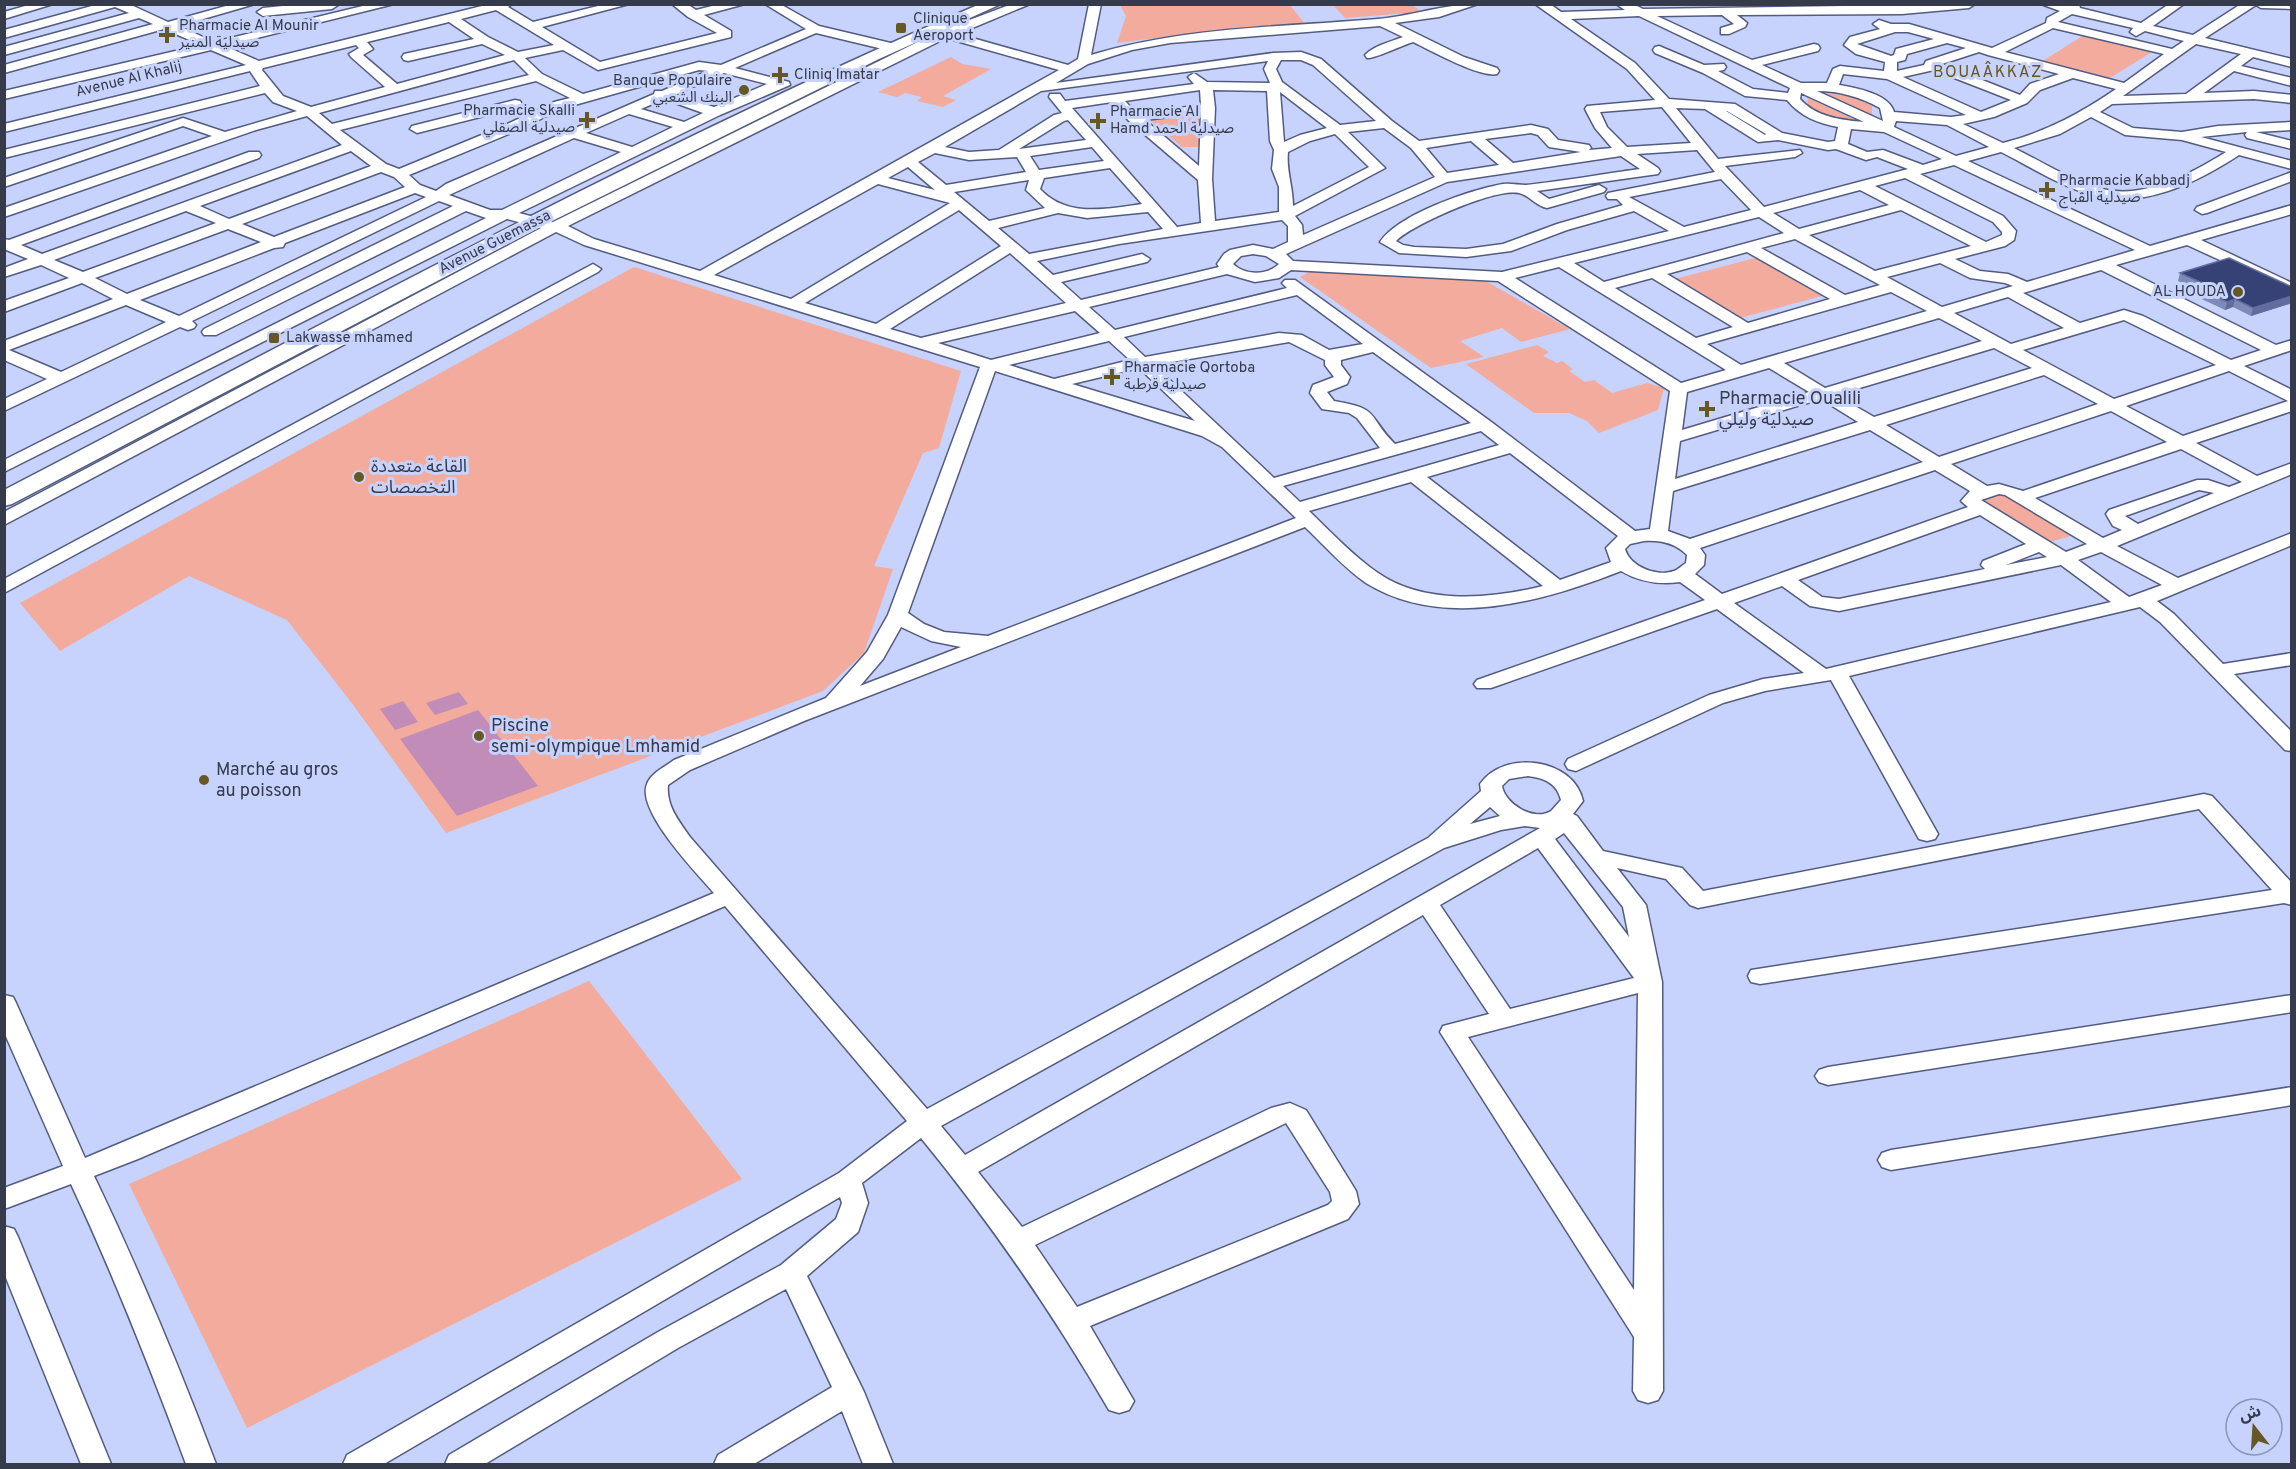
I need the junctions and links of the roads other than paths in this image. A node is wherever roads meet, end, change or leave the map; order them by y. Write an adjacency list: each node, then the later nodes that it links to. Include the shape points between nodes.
1 (47, 4): 40 (street)
2 (116, 4): 38 (street); 54 (street)
3 (249, 4): 31 (street)
4 (388, 4): 30 (street)
5 (465, 4): 32 (street)
6 (580, 4): 34 (street)
7 (623, 4): 34 (street)
8 (678, 4): 39 (street)
9 (739, 4): 39 (street)
10 (771, 4): 52 (street)
11 (968, 4): 66 (main road, Avenue Guemassa)
12 (994, 4): 66 (main road, Avenue Guemassa)
13 (1024, 4): 55 (street)
14 (1095, 4): 83 (street)
15 (1472, 4): 26 (street)
16 (1541, 4): 41 (street)
17 (1622, 4): 35 (street)
18 (1901, 4): 27 (street)
19 (1969, 4): 27 (street)
20 (2047, 4): 29 (street)
21 (2178, 4): 44 (street)
22 (2250, 4): 62 (street)
23 (2261, 4): 25 (street)
24 (502, 5): 32 (street, Avenue Al Khalij); 49 (street)
25 (2292, 5)
26 (1453, 7): 46 (street)
27 (1920, 7): 36 (street)
28 (1768, 8): 33 (street); 36 (street)
29 (2073, 8): 47 (street); 51 (street)
30 (334, 9): 45 (street); 45 (street)
31 (226, 10): 42 (street); 48 (street)
32 (477, 11): 43 (street, Avenue Al Khalij)
33 (1724, 11): 35 (street); 53 (street, via 1741,23)
34 (592, 12): 49 (street)
35 (1640, 12): 41 (street); 61 (street)
36 (1826, 12): 50 (street)
37 (2137, 12): 44 (street)
38 (139, 14): 48 (street); 72 (street)
39 (692, 14): 69 (street, via 727,34)
40 (4, 16)
41 (1557, 16): 81 (street)
42 (244, 17)
43 (450, 17): 59 (street, Avenue Al Khalij); 60 (street)
44 (2159, 17): 51 (street)
45 (267, 19): 65 (street)
46 (1404, 24): 57 (street); 74 (street, via 1381,22 1179,38)
47 (2052, 24): 64 (street); 71 (street, via 2006,47)
48 (166, 25): 63 (street); 65 (street)
49 (532, 26): 67 (street)
50 (1891, 28): 56 (street); 58 (street, via 1910,28)
51 (2143, 28): 62 (street); 64 (street)
52 (814, 29): 66 (street); 92 (street)
53 (1725, 31)
54 (4, 34)
55 (944, 34): 93 (street); 230 (street)
56 (1869, 36): 70 (street); 82 (street, via 1854,40 1851,45)
57 (1414, 37): 77 (street); 96 (street)
58 (1948, 39): 70 (street); 71 (street)
59 (358, 40): 87 (street, Avenue Al Khalij); 113 (street, via 367,49 355,54)
60 (484, 40): 78 (street); 79 (street)
61 (1699, 40): 73 (street); 85 (street)
62 (2194, 40): 75 (street); 76 (street)
63 (105, 41): 84 (street); 91 (street)
64 (2118, 41): 75 (street)
65 (208, 45): 84 (street); 87 (street)
66 (883, 45): 103 (main road, Avenue Guemassa); 228 (main road, Avenue Guemassa)
67 (566, 46): 69 (street, via 598,66); 78 (street)
68 (1814, 48): 85 (street)
69 (666, 49): 88 (street)
70 (1911, 49): 82 (street)
71 (1986, 50): 89 (street, via 1930,62); 97 (street)
72 (4, 51)
73 (1649, 52): 81 (street); 95 (street)
74 (1111, 53): 83 (street); 98 (street)
75 (2174, 53): 107 (street)
76 (2251, 53): 86 (street); 90 (street)
77 (1371, 55)
78 (516, 56): 100 (street); 113 (street)
79 (408, 57)
80 (1273, 57): 94 (street); 104 (street, via 1270,69); 143 (street, via 1312,59)
81 (1618, 57): 126 (street)
82 (1891, 60): 99 (street)
83 (1084, 61): 93 (street)
84 (140, 63): 105 (street); 115 (street)
85 (1749, 63): 95 (street); 114 (street)
86 (2292, 63)
87 (257, 65): 105 (street, Avenue Al Khalij); 109 (street, via 256,70)
88 (699, 66): 92 (street); 118 (street)
89 (1935, 66): 99 (street); 123 (street)
90 (2231, 67): 101 (street); 108 (street)
91 (4, 69)
92 (723, 69): 103 (street); 116 (street)
93 (1068, 69): 111 (street)
94 (1186, 70): 98 (street); 106 (street)
95 (1707, 70): 114 (street, via 1750,93)
96 (1493, 71)
97 (2072, 74): 107 (street); 123 (street, via 2035,87)
98 (1134, 76): 111 (street)
99 (1890, 76): 112 (street, via 1840,70); 136 (street)
100 (538, 77): 110 (street); 118 (street)
101 (2292, 82)
102 (4, 84): 115 (street)
103 (785, 85): 133 (street); 228 (main road, Avenue Guemassa)
104 (1275, 85): 106 (street); 149 (street); 168 (street, via 1277,141)
105 (173, 86): 125 (street, Avenue Al Khalij)
106 (1204, 86): 120 (street); 129 (street)
107 (2125, 87): 124 (street)
108 (2206, 87): 117 (street); 121 (street)
109 (268, 88): 131 (street, via 278,99); 141 (street)
110 (490, 88): 127 (street); 134 (street)
111 (1041, 88): 119 (street); 128 (street)
112 (1832, 88): 114 (street); 140 (street, via 1875,99 1886,106)
113 (395, 89): 131 (street)
114 (1798, 92): 140 (street); 142 (street, via 1801,109 1822,119)
115 (11, 93): 137 (street)
116 (660, 94): 130 (street); 133 (street)
117 (2237, 95): 121 (street); 122 (street)
118 (580, 98): 135 (street)
119 (1020, 98): 128 (street); 163 (street)
120 (1115, 98): 128 (street); 138 (street)
121 (2189, 98): 124 (street)
122 (2292, 99)
123 (2022, 100): 136 (street)
124 (2106, 100): 132 (street)
125 (102, 103): 137 (street, Avenue Al Khalij); 141 (street)
126 (1665, 103): 159 (street, via 1718,106 1712,108 1763,139 1778,136); 162 (street); 169 (street, via 1592,108 1604,130)
127 (515, 104): 135 (street); 148 (street)
128 (1065, 108): 156 (street); 171 (street, via 1059,118)
129 (1208, 108): 138 (street); 165 (street)
130 (628, 110): 145 (street); 152 (street)
131 (309, 111): 147 (street); 155 (street)
132 (2089, 111): 153 (street, via 2130,132); 166 (street, via 2050,134)
133 (715, 112): 145 (street)
134 (394, 113): 147 (street); 148 (street)
135 (537, 114): 151 (street)
136 (1979, 116): 139 (street)
137 (45, 118): 146 (street, Avenue Al Khalij)
138 (1134, 118): 164 (street)
139 (1951, 121): 140 (street); 166 (street)
140 (1888, 122): 142 (street); 181 (street)
141 (125, 123): 177 (street)
142 (1846, 123): 159 (street)
143 (1387, 124): 149 (street); 158 (street)
144 (2292, 126): 150 (street)
145 (687, 127): 173 (street)
146 (4, 128)
147 (329, 129): 161 (street)
148 (417, 129): 170 (street, via 432,142)
149 (1337, 129): 168 (street, via 1304,138); 211 (street, via 1378,168)
150 (2237, 129): 153 (street); 160 (street)
151 (506, 130): 157 (street); 170 (street)
152 (574, 134): 157 (street); 173 (street)
153 (2182, 136): 172 (street)
154 (1474, 137): 158 (street); 175 (street, via 1535,129 1554,144); 187 (street)
155 (219, 138): 167 (street, via 183,122); 178 (street); 183 (street)
156 (1094, 143): 174 (street); 182 (street)
157 (552, 144): 209 (street, via 451,187)
158 (1416, 145): 196 (street)
159 (1839, 145): 191 (street, via 1866,156 1878,153)
160 (2292, 145)
161 (352, 146): 186 (street); 188 (street)
162 (1701, 146): 169 (street); 189 (street)
163 (933, 148): 179 (street); 180 (street)
164 (1169, 148): 165 (street); 198 (street)
165 (1205, 148): 198 (street)
166 (2003, 148): 172 (street, via 2099,192 2126,195 2186,178); 181 (street)
167 (105, 149): 183 (street); 195 (street)
168 (1281, 150): 224 (street, via 1279,169 1286,187)
169 (1622, 150): 175 (street); 190 (street)
170 (453, 151): 192 (street)
171 (1005, 152): 174 (street); 179 (street)
172 (2235, 152): 184 (street)
173 (634, 153): 228 (street)
174 (1021, 153): 193 (street)
175 (1599, 153): 187 (street)
176 (1795, 153): 189 (street)
177 (4, 154)
178 (254, 155): 188 (street); 199 (street)
179 (964, 156): 200 (street, via 961,165)
180 (908, 160): 197 (street); 210 (street)
181 (1954, 160): 191 (street); 248 (street)
182 (1112, 164): 193 (street); 217 (street)
183 (142, 165): 199 (street); 207 (street)
184 (2292, 165)
185 (4, 166): 195 (street)
186 (381, 167): 192 (street); 229 (street)
187 (1510, 167): 196 (street)
188 (286, 169): 208 (street)
189 (1720, 169): 202 (street); 221 (street)
190 (1653, 171): 202 (street); 205 (street)
191 (1914, 171): 203 (street); 245 (street, via 2003,222 2009,231 2005,241)
192 (399, 174): 204 (street)
193 (1036, 174): 200 (street); 219 (street, via 1033,190 1042,201)
194 (2292, 176): 233 (street, via 2202,210)
195 (21, 177): 201 (street); 207 (street)
196 (1444, 178): 206 (street)
197 (874, 179): 210 (street); 262 (street)
198 (1205, 179): 232 (street)
199 (182, 180): 208 (street); 218 (street)
200 (981, 182): 210 (street)
201 (4, 183)
202 (1664, 185): 205 (street)
203 (1862, 185): 213 (street); 221 (street)
204 (415, 188): 209 (street); 241 (street)
205 (1600, 188): 212 (street, via 1547,204 1524,189 1503,188); 215 (street)
206 (1422, 190): 212 (street); 225 (street)
207 (63, 193): 218 (street); 222 (street)
208 (216, 195): 214 (street)
209 (437, 197): 216 (street); 250 (street)
210 (951, 198): 231 (street); 274 (street)
211 (1318, 199): 224 (street); 225 (street)
212 (1463, 202): 215 (street, via 1415,222 1392,235 1388,242 1399,249 1414,251 1466,253 1506,248)
213 (1904, 205): 237 (street); 245 (street)
214 (186, 206): 227 (street); 229 (street)
215 (1636, 206): 236 (street)
216 (463, 207): 228 (street); 282 (street)
217 (1151, 207): 223 (street); 235 (street)
218 (109, 208): 227 (street); 243 (street)
219 (1058, 209): 223 (street); 231 (street)
220 (2292, 209): 226 (street)
221 (1761, 212): 236 (street); 237 (street)
222 (4, 213)
223 (1112, 213): 238 (street)
224 (1286, 215): 232 (street); 244 (street, via 1295,225)
225 (1360, 216): 244 (street)
226 (2264, 217): 233 (street); 234 (street)
227 (142, 222): 253 (street)
228 (513, 222): 230 (street); 242 (street, via 561,240); 287 (main road, Avenue Guemassa); 324 (main road, Avenue Guemassa); 327 (street)
229 (227, 224): 241 (street); 264 (street)
230 (556, 226): 242 (street)
231 (986, 226): 246 (street)
232 (1208, 226): 235 (street)
233 (2236, 226): 240 (street)
234 (2292, 228)
235 (1173, 231): 238 (street)
236 (1681, 231): 255 (street)
237 (1798, 234): 247 (street); 261 (street)
238 (1140, 237): 239 (street)
239 (1119, 240): 252 (street); 265 (street, via 1142,259)
240 (2189, 240): 248 (street); 269 (street)
241 (273, 242): 250 (street); 272 (street)
242 (589, 242): 254 (street)
243 (6, 244): 253 (street)
244 (1296, 245): 249 (street)
245 (1982, 246): 251 (street)
246 (1011, 247): 252 (street); 281 (street)
247 (1750, 248): 260 (street); 273 (street)
248 (2151, 252): 256 (street)
249 (1275, 253): 257 (street, via 1251,250 1234,254 1225,261); 258 (street, via 1283,258)
250 (316, 257): 278 (street)
251 (1942, 258): 261 (street); 268 (street, via 1971,274 2008,277)
252 (1026, 259): 265 (street)
253 (42, 260): 259 (street); 264 (street)
254 (611, 261): 262 (street); 341 (street)
255 (1563, 263): 263 (street); 267 (street)
256 (2103, 265): 268 (street); 289 (street)
257 (1228, 269): 258 (street, via 1251,276); 275 (street)
258 (1282, 269): 263 (street); 270 (street)
259 (4, 273)
260 (1655, 273): 267 (street); 279 (street)
261 (1876, 275): 266 (street)
262 (700, 277): 274 (street)
263 (1502, 277): 301 (street)
264 (83, 278): 272 (street); 276 (street)
265 (1049, 280): 275 (street)
266 (1894, 286): 273 (street); 277 (street)
267 (1601, 287): 284 (street)
268 (2025, 287): 271 (street)
269 (2292, 289)
270 (1299, 290): 283 (street); 288 (street)
271 (2008, 292): 277 (street); 280 (street)
272 (126, 300): 278 (street); 290 (street)
273 (1843, 300): 279 (street)
274 (791, 305): 281 (street)
275 (1078, 306): 283 (street); 285 (street)
276 (4, 307)
277 (1941, 312): 286 (street); 294 (street)
278 (181, 322): 282 (street); 299 (street)
279 (1746, 328): 284 (street)
280 (2077, 328): 286 (street); 296 (street, via 2120,315 2130,316)
281 (876, 331): 285 (street)
282 (210, 332): 287 (street)
283 (1111, 334): 293 (street); 295 (street)
284 (1694, 343): 298 (street)
285 (919, 344): 295 (street)
286 (2003, 345): 297 (street); 302 (street)
287 (256, 346): 315 (street); 318 (main road, Avenue Guemassa)
288 (1376, 346): 292 (street); 308 (street)
289 (2287, 346): 296 (street)
290 (4, 347)
291 (4, 354): 299 (street)
292 (1333, 356): 293 (street, via 1290,337); 313 (street, via 1341,381 1318,389 1318,393 1328,405 1355,409 1364,415 1379,439)
293 (1142, 362): 300 (street); 311 (street)
294 (1771, 362): 298 (street); 302 (street)
295 (989, 365): 300 (street); 345 (street)
296 (2229, 365): 303 (street); 304 (street)
297 (2046, 369): 304 (street); 307 (street)
298 (1738, 371): 301 (street)
299 (62, 379): 306 (street)
300 (1054, 384): 311 (street, via 1192,426)
301 (1679, 389): 309 (street)
302 (1824, 394): 307 (street); 309 (street)
303 (2292, 397)
304 (2111, 404): 310 (street); 314 (street)
305 (2292, 405): 310 (street)
306 (4, 406)
307 (1869, 423): 314 (street); 321 (street)
308 (1484, 425): 312 (street); 313 (street)
309 (1670, 439): 321 (street)
310 (2182, 442): 319 (street); 323 (street)
311 (1226, 443): 320 (street)
312 (1511, 447): 317 (street); 330 (street)
313 (1393, 451): 320 (street)
314 (1933, 463): 325 (street); 334 (street)
315 (4, 467)
316 (2292, 468): 319 (street)
317 (1414, 475): 326 (street); 342 (street)
318 (4, 480)
319 (2255, 482): 322 (street)
320 (1271, 484): 326 (street)
321 (1665, 488): 329 (street)
322 (2229, 493): 328 (street); 328 (street, via 2197,485 2115,514 2119,522)
323 (2022, 498): 325 (street, via 2004,489); 333 (street)
324 (4, 499)
325 (1982, 500): 332 (street); 338 (street)
326 (1303, 515): 342 (street, via 1372,578 1409,594 1474,603); 346 (street)
327 (4, 520)
328 (2138, 531): 333 (street)
329 (1658, 535): 330 (street); 334 (street)
330 (1630, 537): 336 (street, via 1616,549 1615,555)
331 (2292, 538): 340 (street)
332 (2040, 545): 335 (street); 339 (street, via 1968,574)
333 (2102, 545): 335 (street); 340 (street)
334 (1688, 546): 337 (street, via 1696,562)
335 (2064, 559): 339 (street); 344 (street)
336 (1622, 564): 337 (street, via 1653,577); 342 (street)
337 (1682, 574): 343 (street)
338 (1786, 580): 339 (street, via 1817,602 1839,605); 343 (street)
339 (1963, 580)
340 (2178, 586): 344 (street)
341 (4, 587)
342 (1558, 588)
343 (1719, 602): 349 (street); 350 (street)
344 (2134, 602): 348 (street, via 2167,618); 349 (street)
345 (898, 615): 346 (street, via 913,627 942,639); 351 (street, via 876,655)
346 (996, 640): 351 (street)
347 (2292, 659): 348 (street)
348 (2220, 670): 352 (street)
349 (1829, 674): 353 (street, via 1763,685 1716,699); 358 (street)
350 (1484, 684)
351 (832, 704): 362 (street, via 697,758 657,784 656,800 667,820)
352 (2292, 745)
353 (1576, 764): 354 (street); 356 (street)
354 (1528, 769): 355 (street, via 1496,779); 356 (street, via 1560,779)
355 (1491, 794): 357 (street, via 1502,809); 360 (street)
356 (1567, 809): 357 (street, via 1544,819); 359 (street); 361 (street)
357 (1525, 819): 360 (street, via 1498,823)
358 (1927, 834)
359 (1541, 836): 364 (street); 366 (street)
360 (1436, 843): 372 (street)
361 (1597, 857): 363 (street, via 1674,873 1698,900 2204,801); 366 (street, via 1634,905)
362 (729, 895): 372 (street); 375 (street, via 162,1139)
363 (2290, 896): 365 (street)
364 (1426, 902): 369 (street); 374 (street)
365 (1760, 976)
366 (1650, 982): 369 (street); 382 (street)
367 (2292, 1003): 370 (street)
368 (4, 1004): 375 (street)
369 (1504, 1018): 382 (street, via 1452,1032)
370 (1828, 1076)
371 (2292, 1096): 373 (street)
372 (922, 1124): 374 (street); 376 (street)
373 (1891, 1160)
374 (961, 1169): 379 (street)
375 (78, 1171): 377 (street); 387 (street, via 118,1256)
376 (848, 1180): 380 (street, via 855,1203 848,1225); 388 (street)
377 (4, 1199)
378 (4, 1237): 386 (street)
379 (1018, 1242): 381 (street); 381 (street, via 1280,1115 1290,1113 1297,1117 1343,1191 1346,1204 1338,1212)
380 (791, 1273): 384 (street); 389 (street, via 668,1340)
381 (1072, 1321): 385 (street)
382 (1647, 1333): 383 (street)
383 (1648, 1391)
384 (849, 1392): 390 (street); 391 (street)
385 (1119, 1401)
386 (96, 1464)
387 (201, 1464)
388 (358, 1464)
389 (460, 1464)
390 (729, 1464)
391 (878, 1464)

